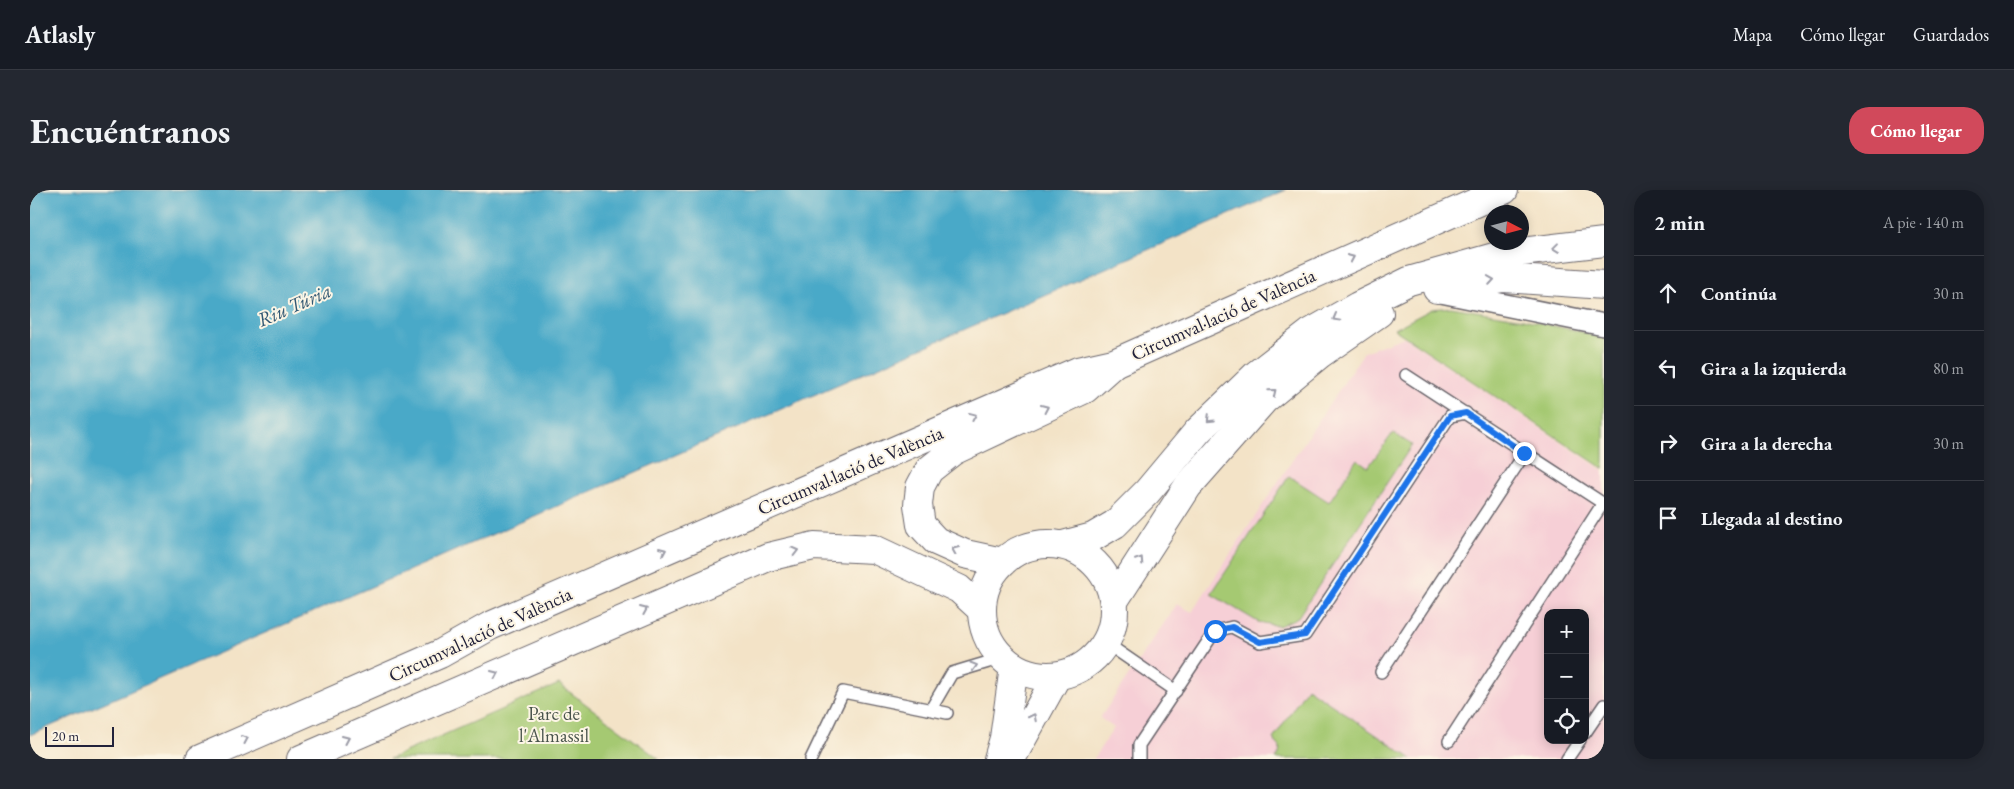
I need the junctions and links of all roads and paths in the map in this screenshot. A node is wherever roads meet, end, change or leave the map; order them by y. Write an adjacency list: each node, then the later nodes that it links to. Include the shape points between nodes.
1 (1504, 190): 6 (main road, Circumval·lació de València, one-way to 1)
2 (1604, 242): 11 (main road, one-way to 11, via 1505,254 1409,281 1342,315 1310,333 1257,374 1198,431 1147,492 1115,524 1093,537)
3 (1604, 285): 4 (main road, one-way to 3, via 1503,278)
4 (1431, 290): 5 (street); 13 (main road, one-way to 4, via 1188,486 1264,400 1376,314)
5 (1604, 325)
6 (1114, 363): 12 (main road, one-way to 6, via 965,554 936,541 921,525 920,487 929,470 953,451 1085,389); 26 (main road, Circumval·lació de València, one-way to 6, via 440,654 499,622 1078,370)
7 (1406, 375): 8 (lane)
8 (1466, 413): 9 (lane); 19 (lane, via 1450,416 1305,635 1260,642 1232,627 1215,631)
9 (1524, 453): 10 (lane); 17 (lane)
10 (1603, 504): 24 (lane)
11 (1063, 545): 12 (main road, via 1029,546); 13 (main road, via 1081,552 1097,564 1110,584)
12 (1002, 562): 14 (main road, via 986,587)
13 (1114, 601): 15 (main road, via 1112,629)
14 (982, 610): 16 (main road, via 987,635); 27 (main road, one-way to 14, via 768,557 814,546 874,549 959,589)
15 (1106, 643): 18 (main road, via 1082,667); 19 (lane)
16 (1008, 662): 18 (main road, via 1035,674); 21 (lane, one-way to 16, via 952,673); 29 (main road, via 1004,738)
17 (1381, 672)
18 (1056, 676): 30 (main road, one-way to 18)
19 (1176, 690): 31 (lane, via 1139,745)
20 (1604, 705): 23 (lane)
21 (931, 710): 22 (lane); 28 (lane, via 843,692)
22 (947, 713)
23 (1589, 727)
24 (1449, 741)
25 (1577, 744): 32 (lane)
26 (200, 759)
27 (302, 759)
28 (811, 759)
29 (998, 759)
30 (1011, 759)
31 (1139, 759)
32 (1568, 759)

